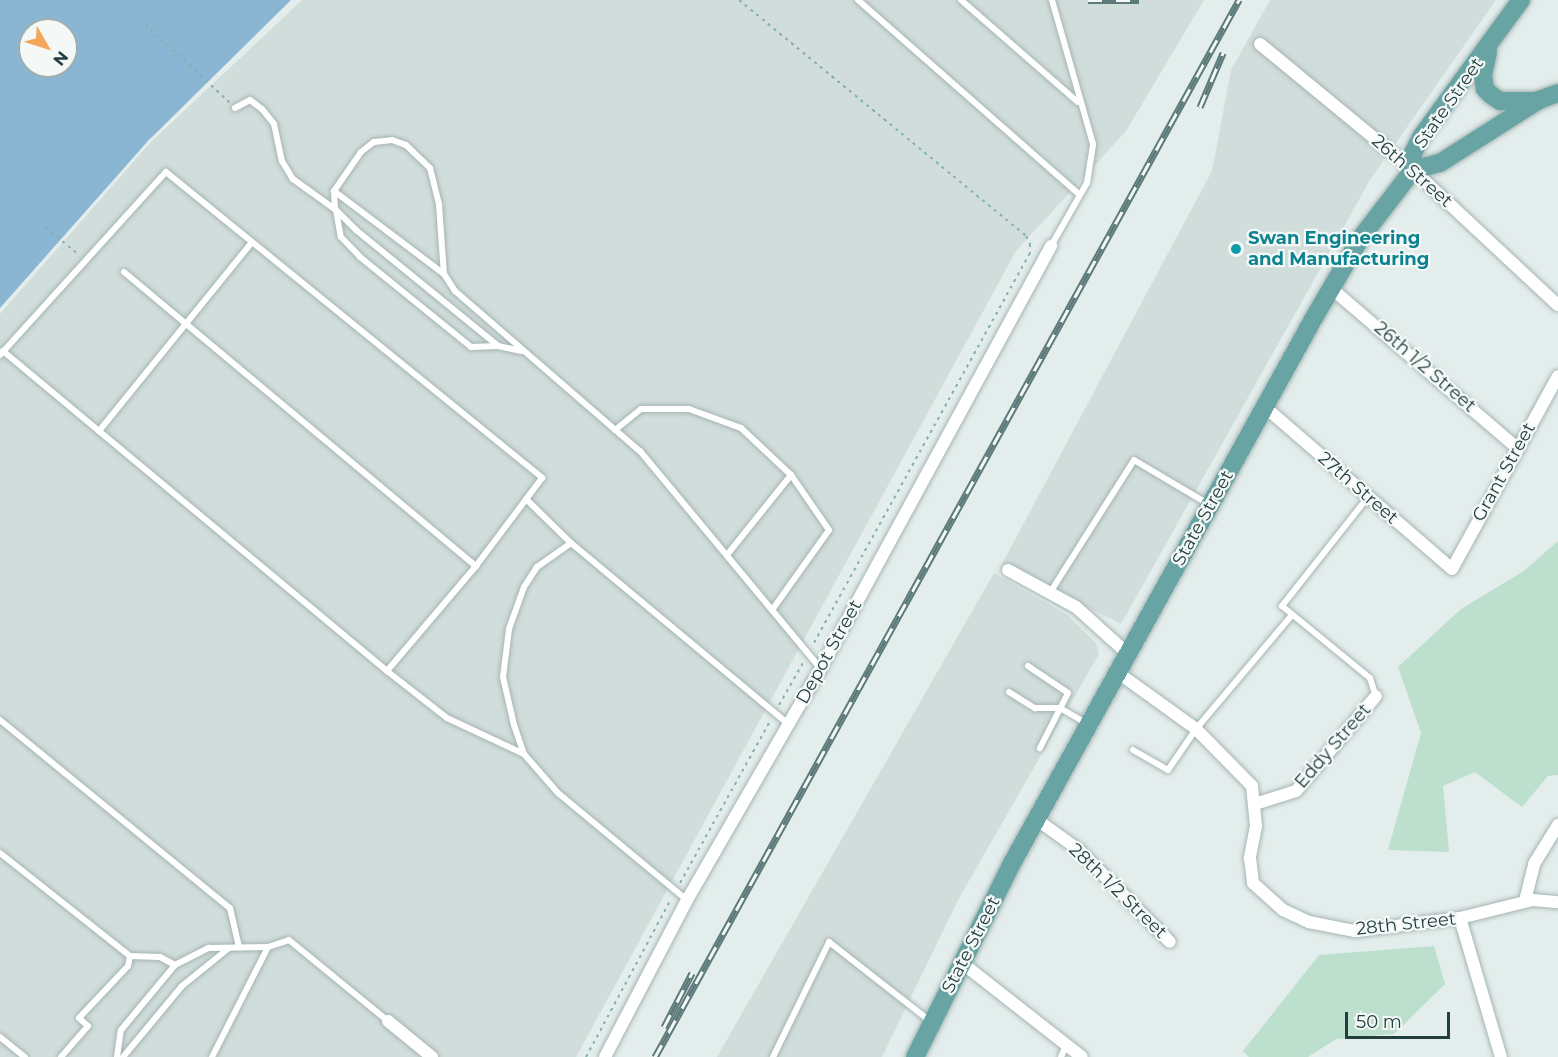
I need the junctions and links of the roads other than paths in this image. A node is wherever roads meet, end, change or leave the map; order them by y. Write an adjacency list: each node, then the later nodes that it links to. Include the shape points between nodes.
1 (858, 0): 13 (lane)
2 (961, 0): 9 (lane)
3 (1052, 0): 9 (lane)
4 (1521, 0): 6 (main road, State Street)
5 (1260, 44): 11 (street, 26th Street)
6 (1491, 45): 8 (main road, via 1483,75 1491,95 1500,101); 11 (main road, State Street, via 1421,136 1413,153)
7 (1558, 93): 8 (main road)
8 (1539, 100): 11 (main road, via 1454,155)
9 (1079, 103): 13 (lane, via 1094,144)
10 (235, 108): 14 (lane, via 250,100 262,110 274,124 282,161 293,179)
11 (1413, 170): 19 (main road, State Street, via 1360,239); 20 (street, 26th Street)
12 (334, 191): 14 (lane); 18 (lane); 18 (lane, via 361,152 374,141 392,140 419,153 435,179)
13 (1080, 195): 16 (lane)
14 (336, 210): 22 (lane); 22 (lane, via 341,237 360,257 471,347)
15 (251, 243): 21 (lane); 24 (lane, via 165,172); 32 (lane, via 542,478)
16 (1051, 246): 44 (street, Depot Street)
17 (124, 272): 21 (lane)
18 (444, 274): 23 (lane, via 455,291)
19 (1331, 288): 26 (main road, State Street); 29 (street, 26th 1/2 Street)
20 (1558, 304)
21 (186, 323): 28 (lane); 36 (lane)
22 (498, 346): 23 (lane)
23 (523, 351): 27 (lane)
24 (2, 353): 28 (lane)
25 (1558, 376): 29 (street, Grant Street)
26 (1265, 407): 31 (street, 27th Street); 33 (main road, State Street)
27 (615, 430): 30 (lane, via 641,408 689,409 741,428); 35 (lane, via 640,451)
28 (99, 431): 45 (lane)
29 (1516, 448): 37 (street, Grant Street)
30 (791, 475): 35 (lane); 40 (lane, via 829,530)
31 (1369, 497): 37 (street, 27th Street); 41 (lane, via 1282,606)
32 (526, 499): 34 (lane); 36 (lane)
33 (1210, 505): 39 (lane, via 1134,460); 42 (main road, State Street)
34 (571, 543): 51 (lane); 56 (lane, via 537,567 524,587 509,629 503,677)
35 (727, 555): 40 (lane)
36 (476, 566): 45 (lane)
37 (1452, 569)
38 (1008, 570): 39 (street)
39 (1051, 591): 42 (street, via 1076,607)
40 (772, 610): 44 (lane)
41 (1292, 615): 48 (lane, via 1370,678); 53 (lane)
42 (1127, 653): 46 (main road, State Street)
43 (1028, 666): 49 (lane, via 1068,693)
44 (821, 668): 51 (street, Depot Street)
45 (387, 671): 56 (lane, via 447,718)
46 (1117, 672): 52 (main road, State Street); 53 (street, 28th Street)
47 (1009, 692): 49 (lane, via 1035,708)
48 (1376, 696): 57 (street, Eddy Street, via 1296,791)
49 (1060, 708): 52 (lane); 54 (lane)
50 (0, 720): 67 (lane, via 230,908)
51 (788, 724): 61 (street, Depot Street)
52 (1088, 724): 58 (main road, State Street)
53 (1196, 729): 55 (lane, via 1168,770); 57 (street, 28th Street, via 1252,786)
54 (1040, 748)
55 (1133, 750)
56 (524, 754): 61 (lane, via 558,793)
57 (1255, 804): 64 (street, 28th Street, via 1256,826 1250,858 1253,883 1283,910 1309,922 1355,931)
58 (1036, 819): 65 (street, 28th 1/2 Street, via 1080,850); 70 (main road, State Street)
59 (1558, 825): 62 (street, via 1534,864)
60 (0, 853): 69 (lane)
61 (687, 900): 82 (street, Depot Street)
62 (1525, 902): 63 (street, 28th Street); 64 (street, 28th Street)
63 (1558, 902)
64 (1460, 918): 87 (street)
65 (1170, 942)
66 (230, 947): 67 (lane); 71 (lane, via 208,948); 79 (lane, via 182,986)
67 (239, 947): 68 (lane)
68 (268, 947): 72 (lane, via 289,940); 80 (lane)
69 (130, 956): 71 (lane, via 160,957); 77 (lane, via 128,966 110,989 79,1018 88,1026)
70 (962, 963): 73 (main road, State Street); 75 (street)
71 (176, 965): 78 (lane, via 121,1030)
72 (388, 1021): 81 (street)
73 (932, 1023): 83 (lane, via 829,942); 84 (main road, State Street)
74 (0, 1037): 76 (lane)
75 (1066, 1044): 85 (lane); 86 (street)
76 (25, 1057)
77 (61, 1057)
78 (117, 1057)
79 (123, 1057)
80 (212, 1057)
81 (432, 1057)
82 (605, 1057)
83 (772, 1057)
84 (915, 1057)
85 (1061, 1057)
86 (1082, 1057)
87 (1501, 1057)

